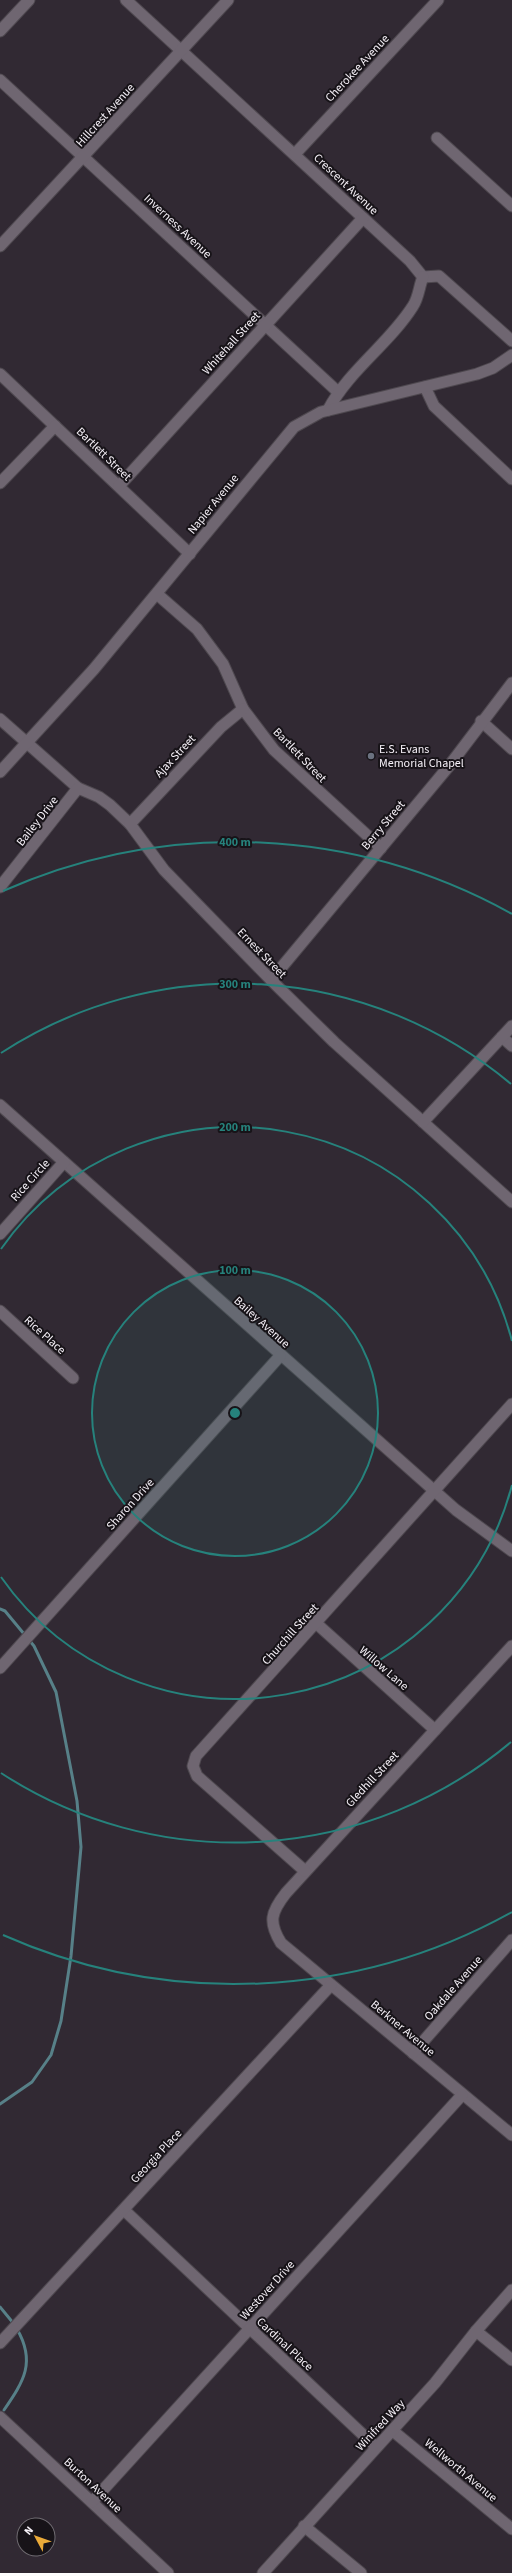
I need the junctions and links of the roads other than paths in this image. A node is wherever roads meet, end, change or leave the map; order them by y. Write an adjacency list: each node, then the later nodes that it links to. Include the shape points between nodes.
1 (29, 0): 5 (street)
2 (126, 0): 6 (street, Crescent Avenue)
3 (228, 0): 6 (street, Hillcrest Avenue)
4 (438, 0): 9 (street, Cherokee Avenue)
5 (0, 31)
6 (182, 50): 9 (street, Crescent Avenue); 10 (street, Hillcrest Avenue)
7 (0, 80): 10 (street, Inverness Avenue)
8 (438, 138): 11 (street)
9 (295, 154): 12 (street, Crescent Avenue)
10 (84, 157): 13 (street, Hillcrest Avenue); 15 (street, Inverness Avenue)
11 (512, 206)
12 (363, 218): 14 (street, Crescent Avenue, via 410,261); 15 (street, Whitehall Street)
13 (0, 246)
14 (423, 277): 16 (street, via 438,276); 20 (street, via 417,298 406,315)
15 (266, 325): 20 (street, Inverness Avenue); 25 (street, Whitehall Street)
16 (512, 341)
17 (512, 355): 19 (street, Napier Avenue, via 493,368)
18 (0, 374): 22 (street, Bartlett Street)
19 (426, 388): 21 (street, Napier Avenue); 23 (street, via 434,406)
20 (338, 392): 21 (street)
21 (328, 410): 26 (street, Napier Avenue, via 309,416 287,435)
22 (56, 426): 24 (street); 25 (street, Bartlett Street)
23 (512, 479)
24 (0, 483)
25 (119, 486): 26 (street, Bartlett Street)
26 (190, 554): 27 (street, Napier Avenue)
27 (157, 594): 29 (street, Bartlett Street, via 197,629 223,664); 32 (street, Napier Avenue, via 94,669)
28 (512, 683): 31 (street, Berry Street)
29 (243, 709): 36 (street, Ajax Street, via 221,727); 37 (street, Bartlett Street, via 274,750)
30 (0, 719): 32 (street, Ernest Street)
31 (482, 722): 33 (street); 37 (street, Berry Street)
32 (26, 742): 34 (street, Napier Avenue); 35 (street, Ernest Street)
33 (512, 749)
34 (0, 772)
35 (78, 788): 36 (street, Ernest Street, via 99,797); 38 (street, Bailey Drive)
36 (130, 824): 39 (street, Ernest Street, via 164,870)
37 (381, 848): 39 (street, Berry Street)
38 (0, 887)
39 (270, 980): 44 (street, Ernest Street)
40 (512, 1026): 41 (street)
41 (502, 1037): 42 (street); 44 (street)
42 (512, 1046)
43 (0, 1104): 45 (street, Bailey Avenue)
44 (424, 1122): 46 (street, Ernest Street)
45 (64, 1162): 47 (street, Rice Circle); 49 (street, Bailey Avenue)
46 (512, 1202)
47 (0, 1234)
48 (0, 1311): 50 (street, Rice Place)
49 (280, 1356): 52 (street, Bailey Avenue); 56 (street, Sharon Drive)
50 (73, 1378)
51 (512, 1404): 52 (street, Churchill Street)
52 (435, 1491): 53 (street, Bailey Avenue, via 456,1510); 54 (street, Churchill Street)
53 (512, 1551)
54 (317, 1624): 57 (street, Willow Lane); 58 (street, Churchill Street, via 196,1756 193,1766 197,1776)
55 (512, 1646): 57 (street, Gledhill Street)
56 (0, 1668)
57 (435, 1730): 58 (street, Gledhill Street)
58 (305, 1871): 59 (street, Gledhill Street, via 274,1911 273,1930)
59 (279, 1939): 61 (street, Berkner Avenue)
60 (512, 1940): 62 (street, Oakdale Avenue)
61 (331, 1985): 62 (street, Berkner Avenue); 65 (street, Georgia Place)
62 (412, 2053): 63 (street, Berkner Avenue)
63 (462, 2095): 64 (street, Berkner Avenue); 67 (street, Westover Drive)
64 (512, 2136)
65 (124, 2210): 67 (street, Cardinal Place); 69 (street, Georgia Place)
66 (512, 2290): 68 (street, Winifred Way)
67 (249, 2328): 73 (street, Cardinal Place); 74 (street, Westover Drive)
68 (476, 2331): 70 (street); 72 (street, Winifred Way)
69 (0, 2343)
70 (512, 2360)
71 (0, 2417): 74 (street, Burton Avenue)
72 (393, 2431): 73 (street, Winifred Way); 76 (street, Wellworth Avenue)
73 (376, 2448): 75 (street, Winifred Way)
74 (92, 2502): 77 (street, Burton Avenue)
75 (304, 2526): 78 (street, Winifred Way); 79 (street)
76 (512, 2529)
77 (168, 2573)
78 (263, 2573)
79 (361, 2573)

